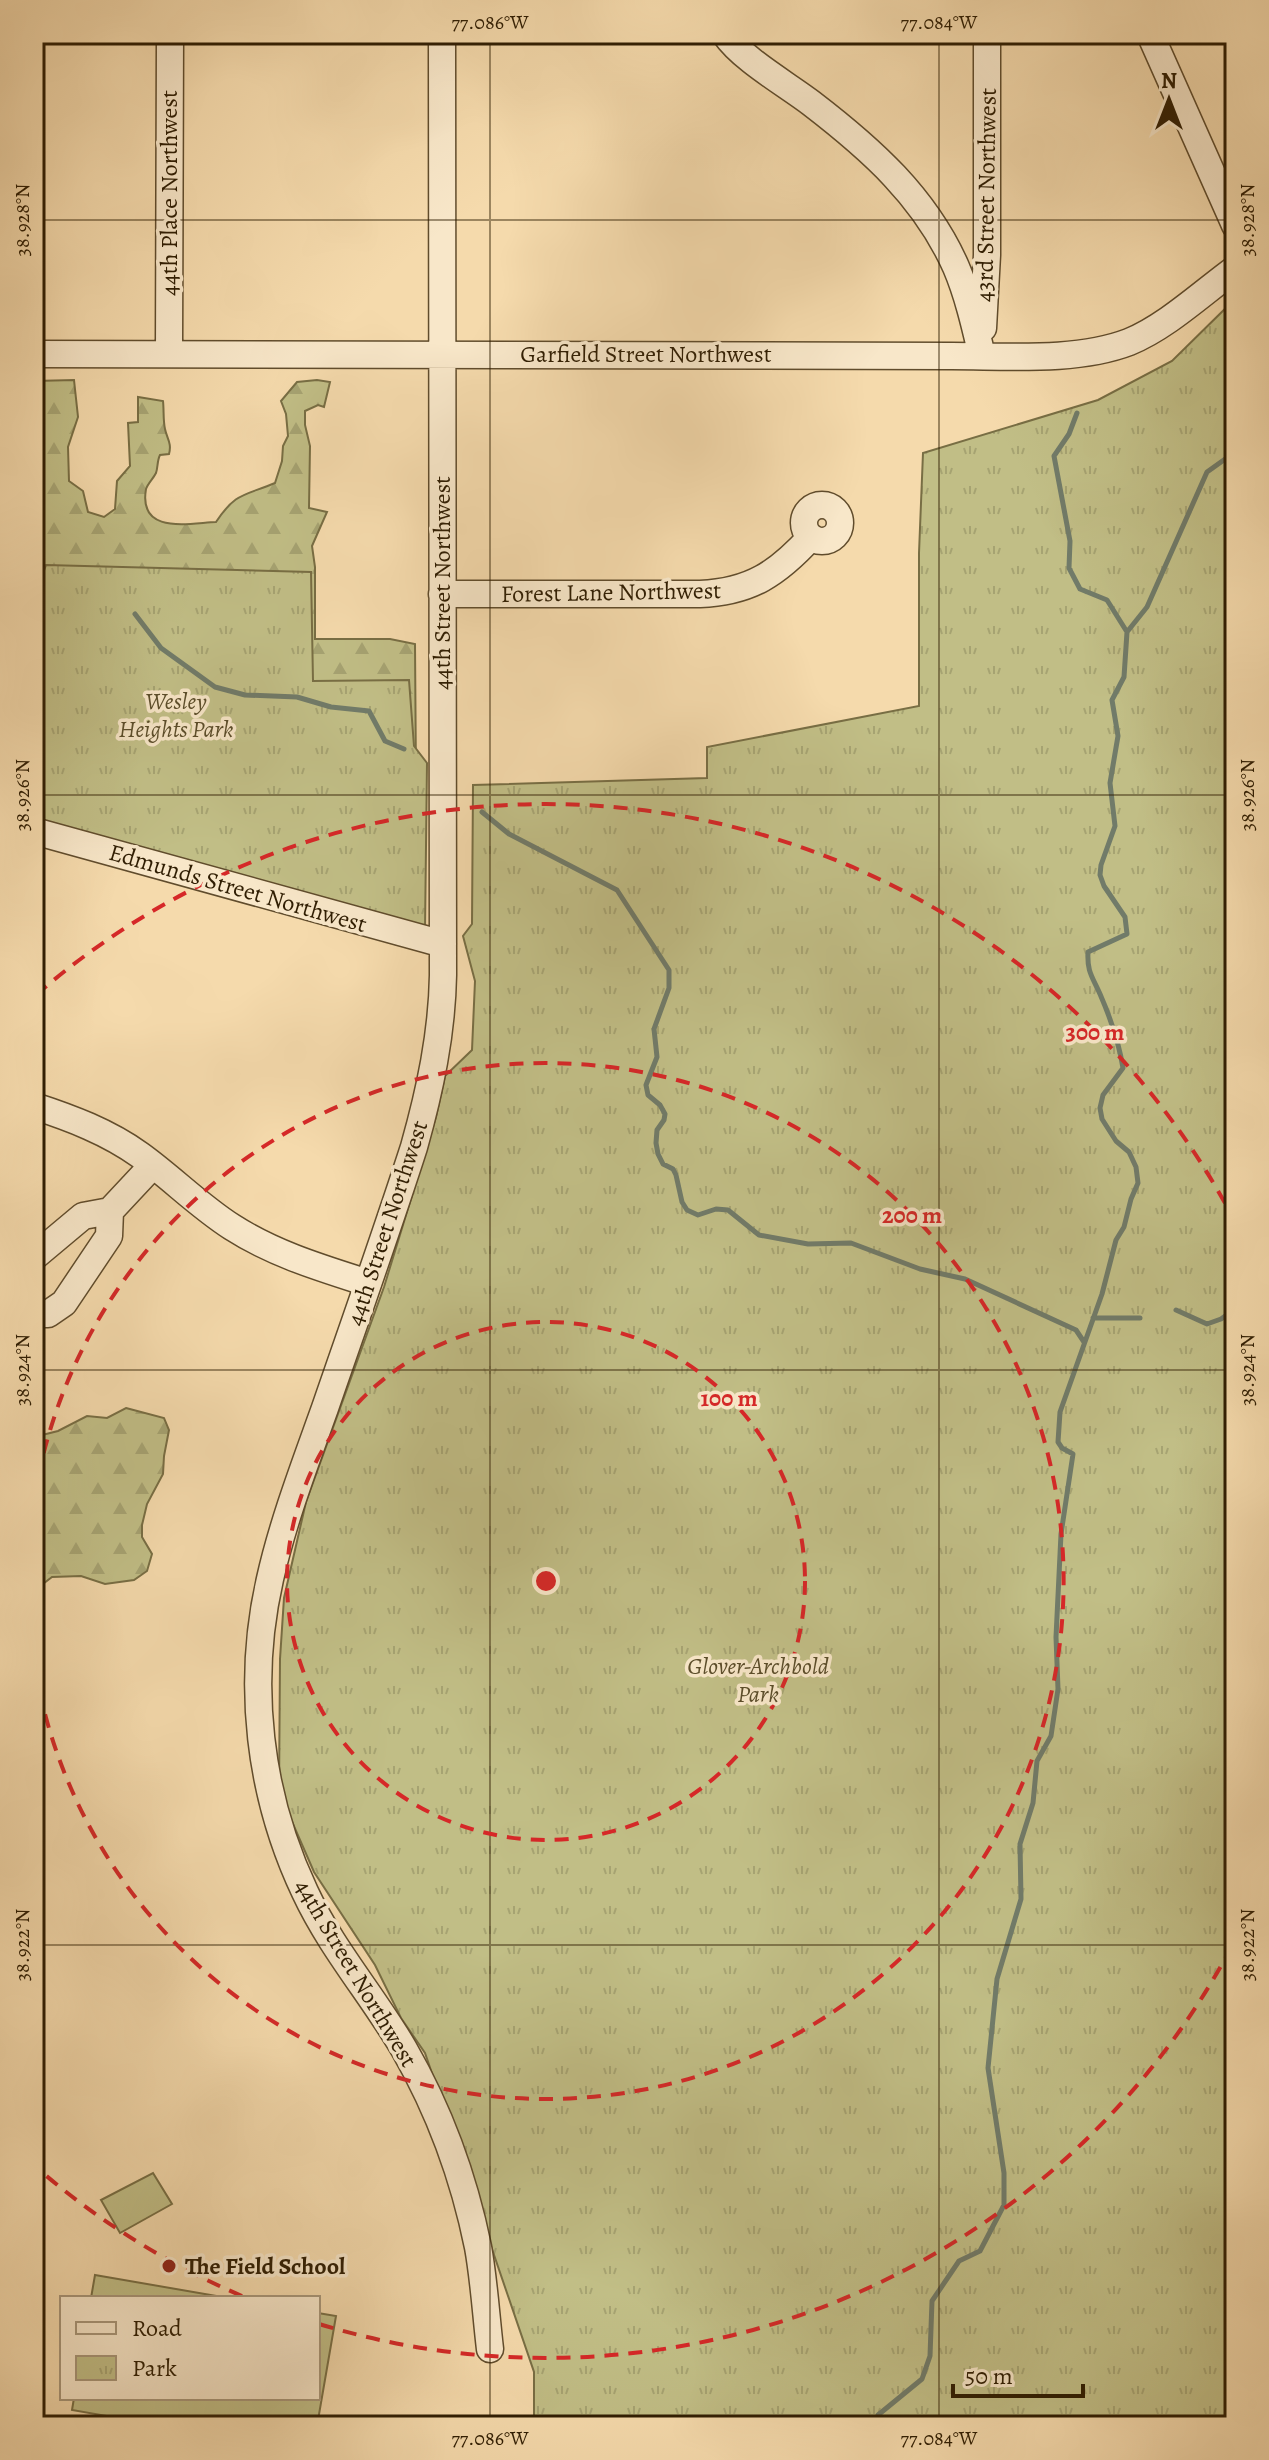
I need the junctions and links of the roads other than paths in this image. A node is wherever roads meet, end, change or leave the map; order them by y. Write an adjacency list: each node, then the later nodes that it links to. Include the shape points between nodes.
1 (170, 34): 8 (street, 44th Place Northwest)
2 (442, 34): 10 (street, 44th Street Northwest)
3 (725, 34): 11 (street, via 908,189 955,264)
4 (987, 34): 11 (street, 43rd Street Northwest)
5 (1150, 34): 6 (street)
6 (1235, 225)
7 (1235, 269): 11 (street, Garfield Street Northwest, via 1129,342 1071,354)
8 (169, 352): 9 (street, Garfield Street Northwest); 10 (street, Garfield Street Northwest)
9 (34, 354)
10 (442, 354): 11 (street, Garfield Street Northwest); 13 (street, 44th Street Northwest)
11 (982, 356)
12 (811, 537): 13 (street, Forest Lane Northwest, via 767,577 724,592)
13 (442, 594): 15 (street, 44th Street Northwest)
14 (34, 831): 15 (street, Edmunds Street Northwest)
15 (443, 944): 20 (street, 44th Street Northwest, via 441,1015 428,1096)
16 (34, 1106): 17 (street, via 102,1132)
17 (153, 1165): 18 (street); 20 (street, via 247,1236 290,1257)
18 (110, 1211): 19 (street, via 83,1216); 21 (street, via 109,1236 64,1303 48,1314)
19 (34, 1257)
20 (368, 1283): 22 (street, 44th Street Northwest, via 270,1575 260,1651 260,1736 274,1816 306,1894 404,2050 448,2143 478,2249)
21 (34, 1314)
22 (490, 2349)

